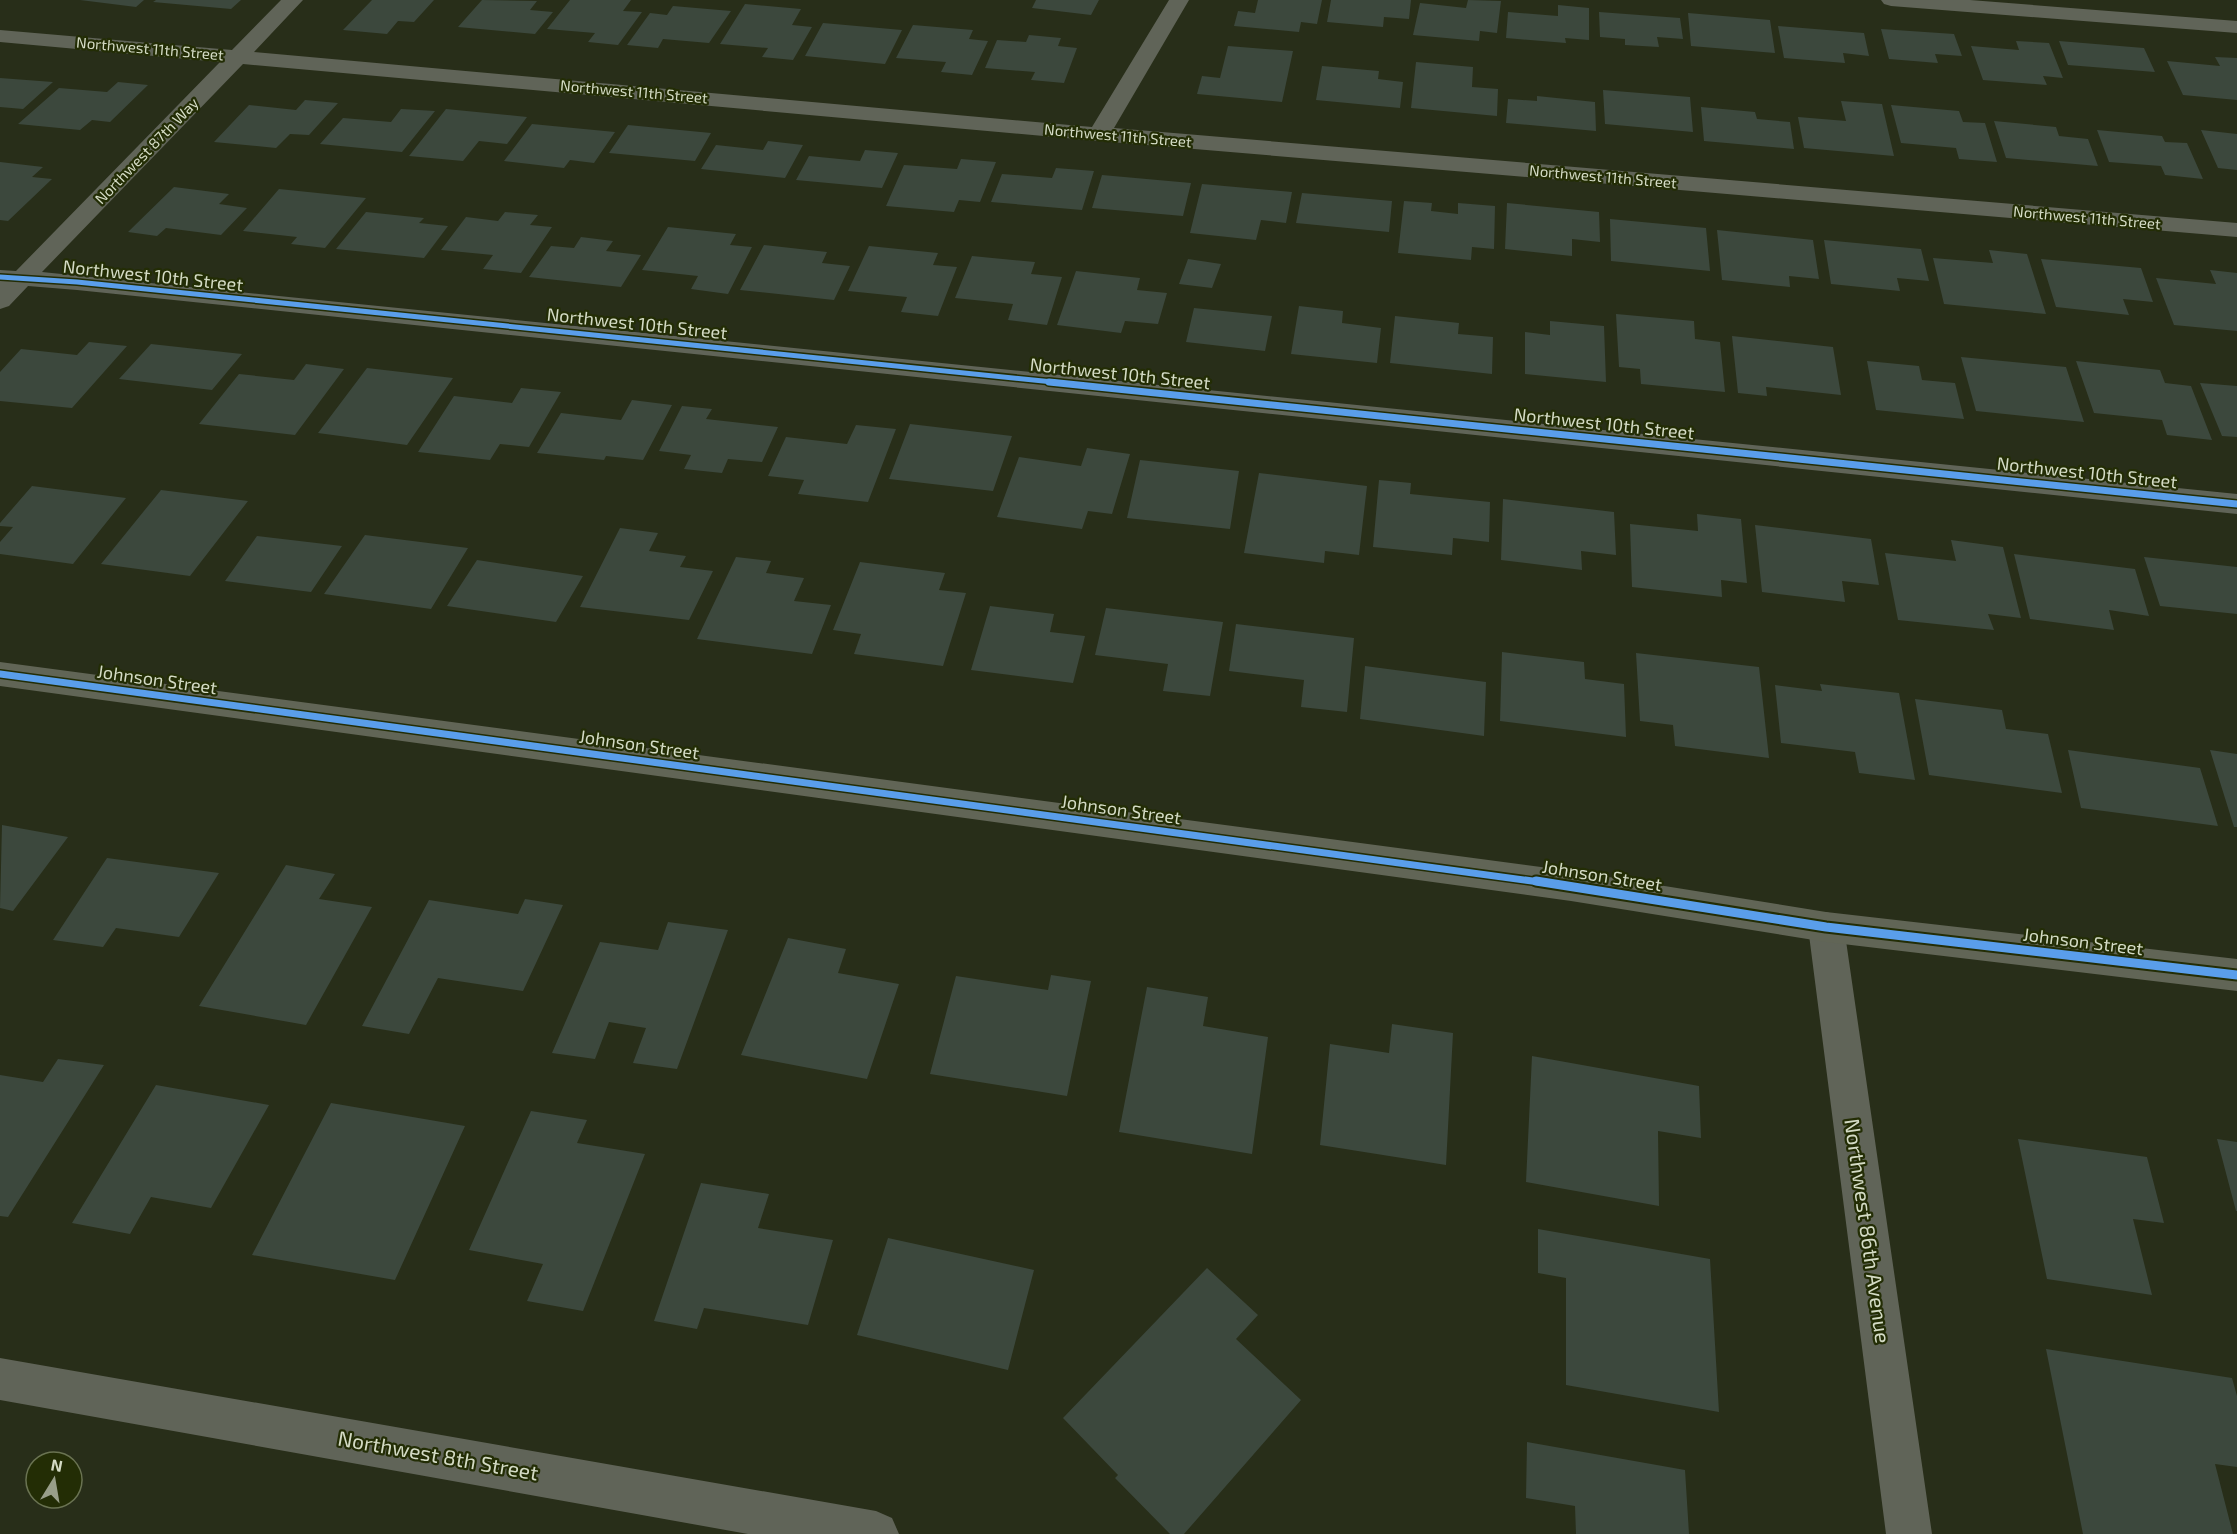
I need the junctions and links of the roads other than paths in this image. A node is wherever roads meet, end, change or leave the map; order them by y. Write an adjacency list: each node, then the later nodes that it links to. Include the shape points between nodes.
1 (293, 0): 6 (street, Northwest 87th Way)
2 (1179, 0): 7 (street)
3 (1891, 0): 4 (street)
4 (2237, 27)
5 (0, 36): 6 (street, Northwest 11th Street)
6 (238, 57): 7 (street, Northwest 11th Street); 9 (street, Northwest 87th Way)
7 (1099, 134): 8 (street, Northwest 11th Street)
8 (2237, 230)
9 (11, 278): 10 (street, Northwest 87th Way); 11 (street, Northwest 10th Street)
10 (0, 301)
11 (2237, 504)
12 (0, 674): 13 (street, Johnson Street, via 1559,884)
13 (1826, 927): 14 (street, Johnson Street); 17 (street, Northwest 86th Avenue)
14 (2237, 975)
15 (0, 1379): 16 (street, Northwest 8th Street)
16 (876, 1534)
17 (1909, 1534)

